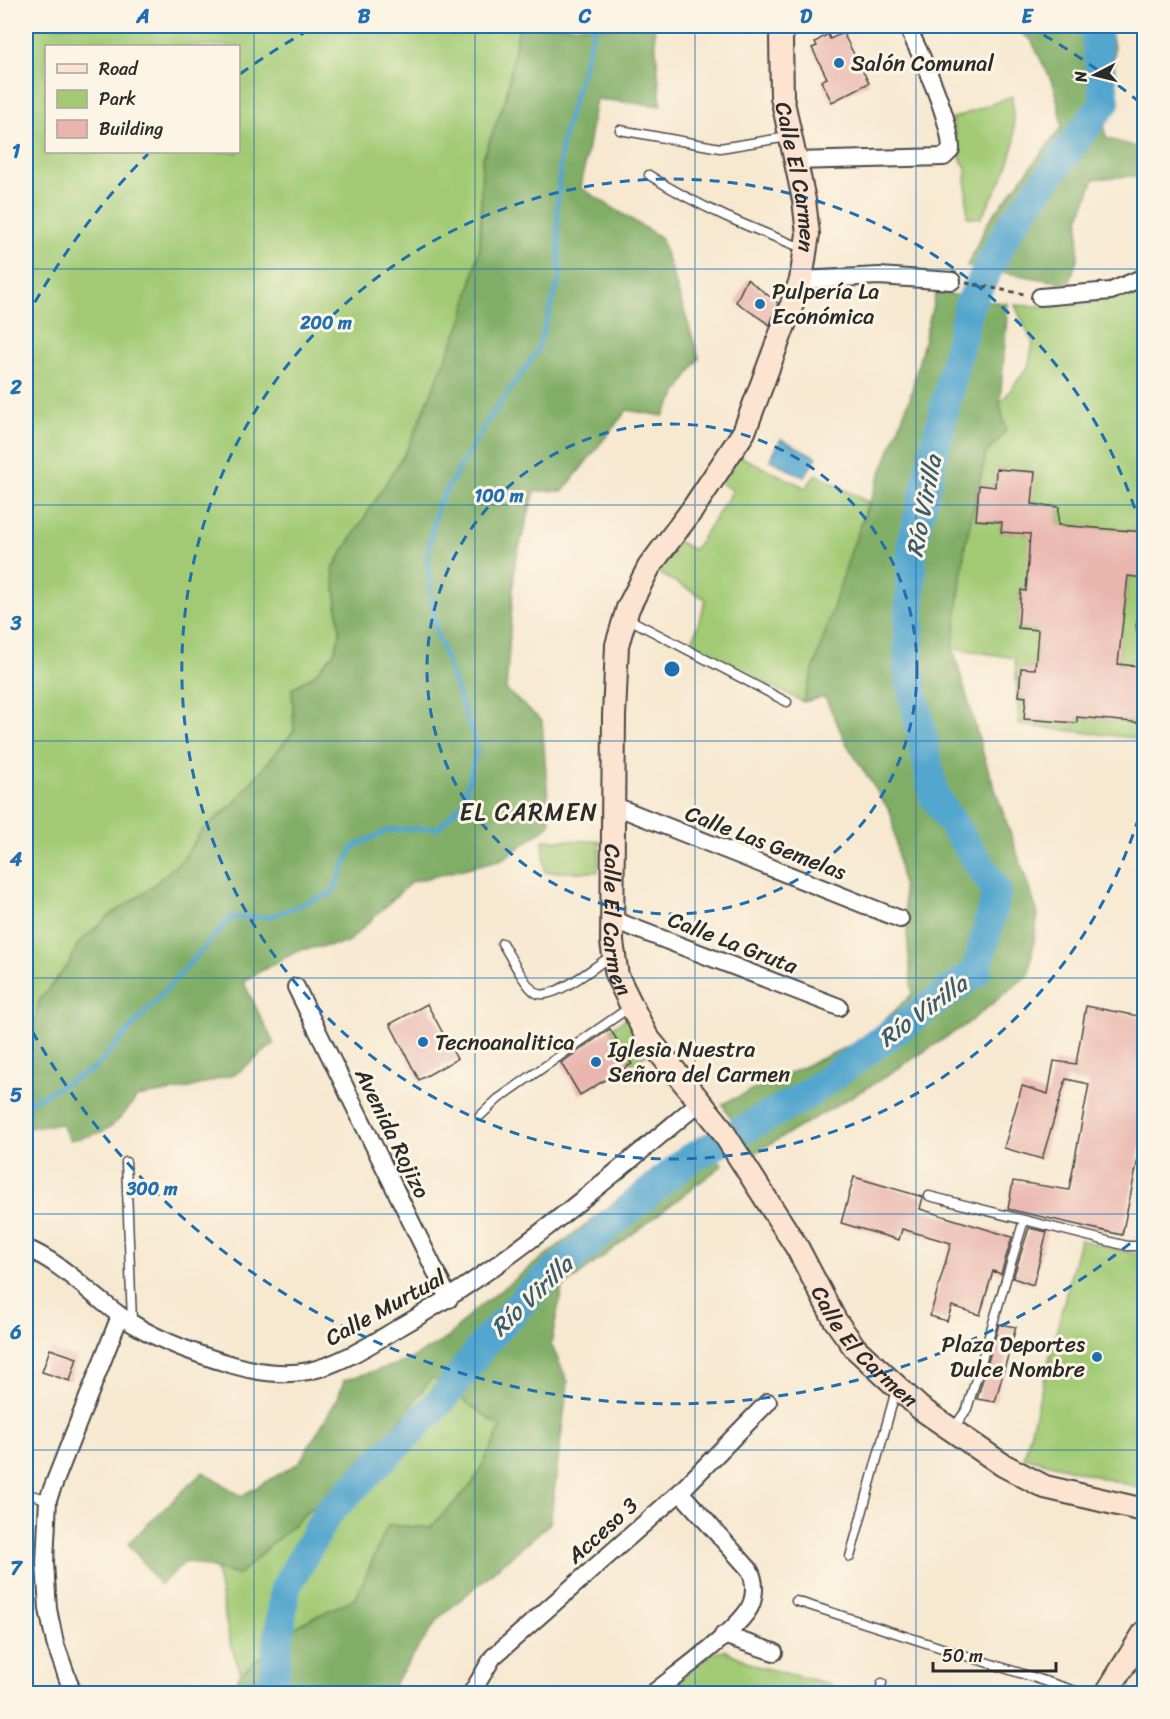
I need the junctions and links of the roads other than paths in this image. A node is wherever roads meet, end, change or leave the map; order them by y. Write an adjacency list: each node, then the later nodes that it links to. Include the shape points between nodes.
1 (784, 26): 4 (street, Calle El Carmen, via 782,97)
2 (907, 26): 5 (street, via 951,140 951,150 944,157)
3 (620, 130): 4 (lane, via 720,148)
4 (789, 137): 5 (street, Calle El Carmen)
5 (794, 161): 7 (street, Calle El Carmen, via 804,200)
6 (649, 175): 7 (lane, via 729,220)
7 (806, 250): 9 (street, Calle El Carmen)
8 (1144, 277): 11 (street, via 1111,291)
9 (801, 280): 10 (street, via 879,276); 13 (street, Calle El Carmen, via 744,432 649,567)
10 (952, 280)
11 (1040, 297)
12 (1144, 612): 14 (lane)
13 (625, 617): 15 (lane); 16 (street, Calle El Carmen, via 617,645)
14 (1144, 645)
15 (787, 702)
16 (615, 806): 17 (street, Calle El Carmen); 18 (street, Calle Las Gemelas)
17 (611, 919): 20 (street, Calle El Carmen); 23 (street, Calle La Gruta)
18 (900, 919)
19 (502, 943): 20 (lane, via 532,990 541,995 554,993)
20 (614, 954): 22 (street, Calle El Carmen, via 617,976)
21 (296, 987): 31 (street, Avenida Rojizo)
22 (631, 1006): 24 (street, Calle El Carmen, via 647,1037); 25 (lane)
23 (839, 1007)
24 (700, 1102): 31 (street, Calle Murtual); 33 (street, Calle El Carmen, via 798,1249 835,1320 855,1348)
25 (480, 1116)
26 (126, 1162): 32 (lane)
27 (929, 1196): 28 (lane)
28 (1024, 1220): 29 (lane, via 1127,1246 1139,1246); 35 (lane, via 967,1409)
29 (1144, 1241)
30 (26, 1248): 32 (street, Calle Murtual, via 48,1257)
31 (449, 1299): 32 (street, Calle Murtual, via 350,1356 308,1371 269,1373 234,1366 157,1337)
32 (126, 1319): 38 (street)
33 (896, 1388): 35 (street, Calle El Carmen); 40 (lane)
34 (768, 1402): 36 (street, Acceso 3)
35 (952, 1430): 39 (street, Calle El Carmen, via 1003,1465 1045,1487)
36 (680, 1492): 43 (street, via 754,1578 748,1612); 47 (street, Acceso 3, via 493,1657)
37 (26, 1494): 38 (lane)
38 (48, 1499): 46 (street, via 48,1610)
39 (1144, 1510)
40 (850, 1557)
41 (796, 1601): 50 (lane)
42 (1144, 1633): 51 (street)
43 (723, 1635): 44 (street); 48 (street)
44 (774, 1652)
45 (882, 1683): 49 (lane)
46 (73, 1694)
47 (471, 1694)
48 (652, 1694)
49 (879, 1694)
50 (1085, 1694)
51 (1106, 1694)

